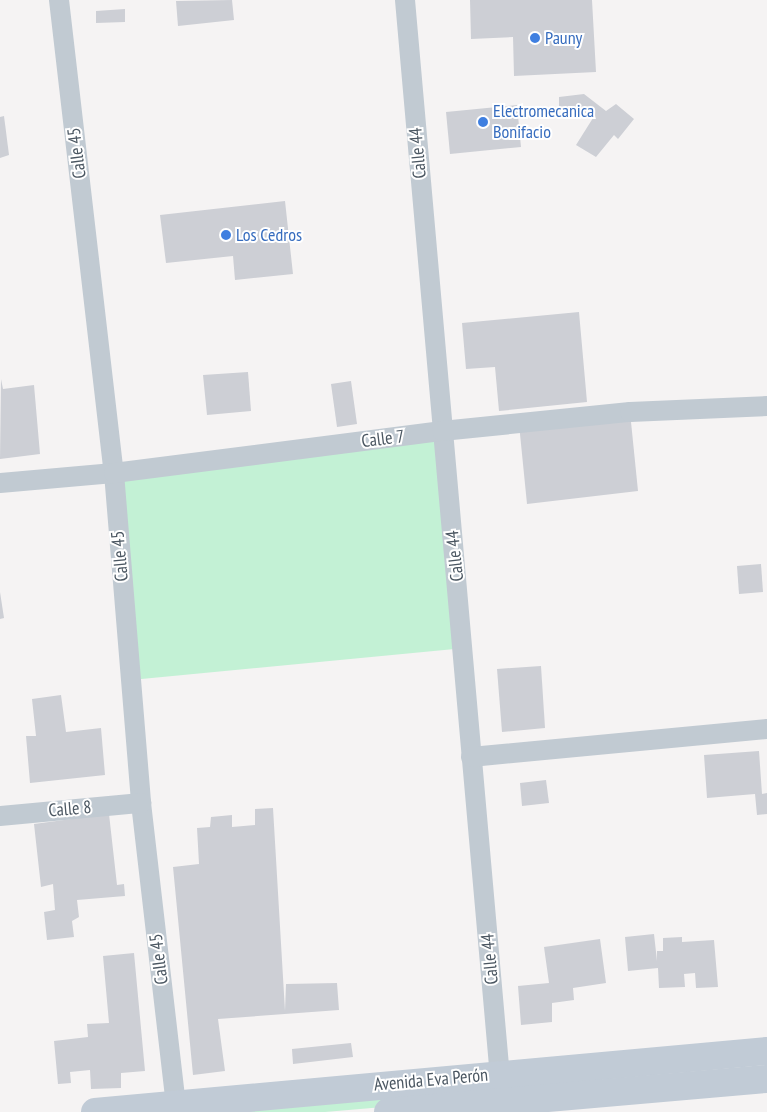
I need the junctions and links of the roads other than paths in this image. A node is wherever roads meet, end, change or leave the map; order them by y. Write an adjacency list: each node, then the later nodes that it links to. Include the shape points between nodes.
1 (59, 0): 5 (street, Calle 45)
2 (405, 0): 4 (street, Calle 44)
3 (767, 406): 4 (street, Calle 7, via 630,412)
4 (442, 431): 5 (street, Calle 7); 8 (street, Calle 44, via 465,648)
5 (114, 472): 6 (street, Calle 7); 9 (street, Calle 45)
6 (0, 483)
7 (767, 729): 8 (street)
8 (471, 757): 12 (street, Calle 44)
9 (141, 803): 10 (street, Calle 8); 15 (street, Calle 45)
10 (0, 816)
11 (767, 1051): 12 (main road, Avenida Eva Perón)
12 (501, 1075): 14 (street, Calle 44); 15 (main road, Avenida Eva Perón)
13 (767, 1079): 14 (main road, Avenida Eva Perón)
14 (503, 1107): 17 (main road, Avenida Eva Perón)
15 (177, 1108): 16 (main road, Avenida Eva Perón)
16 (95, 1112)
17 (388, 1112)

